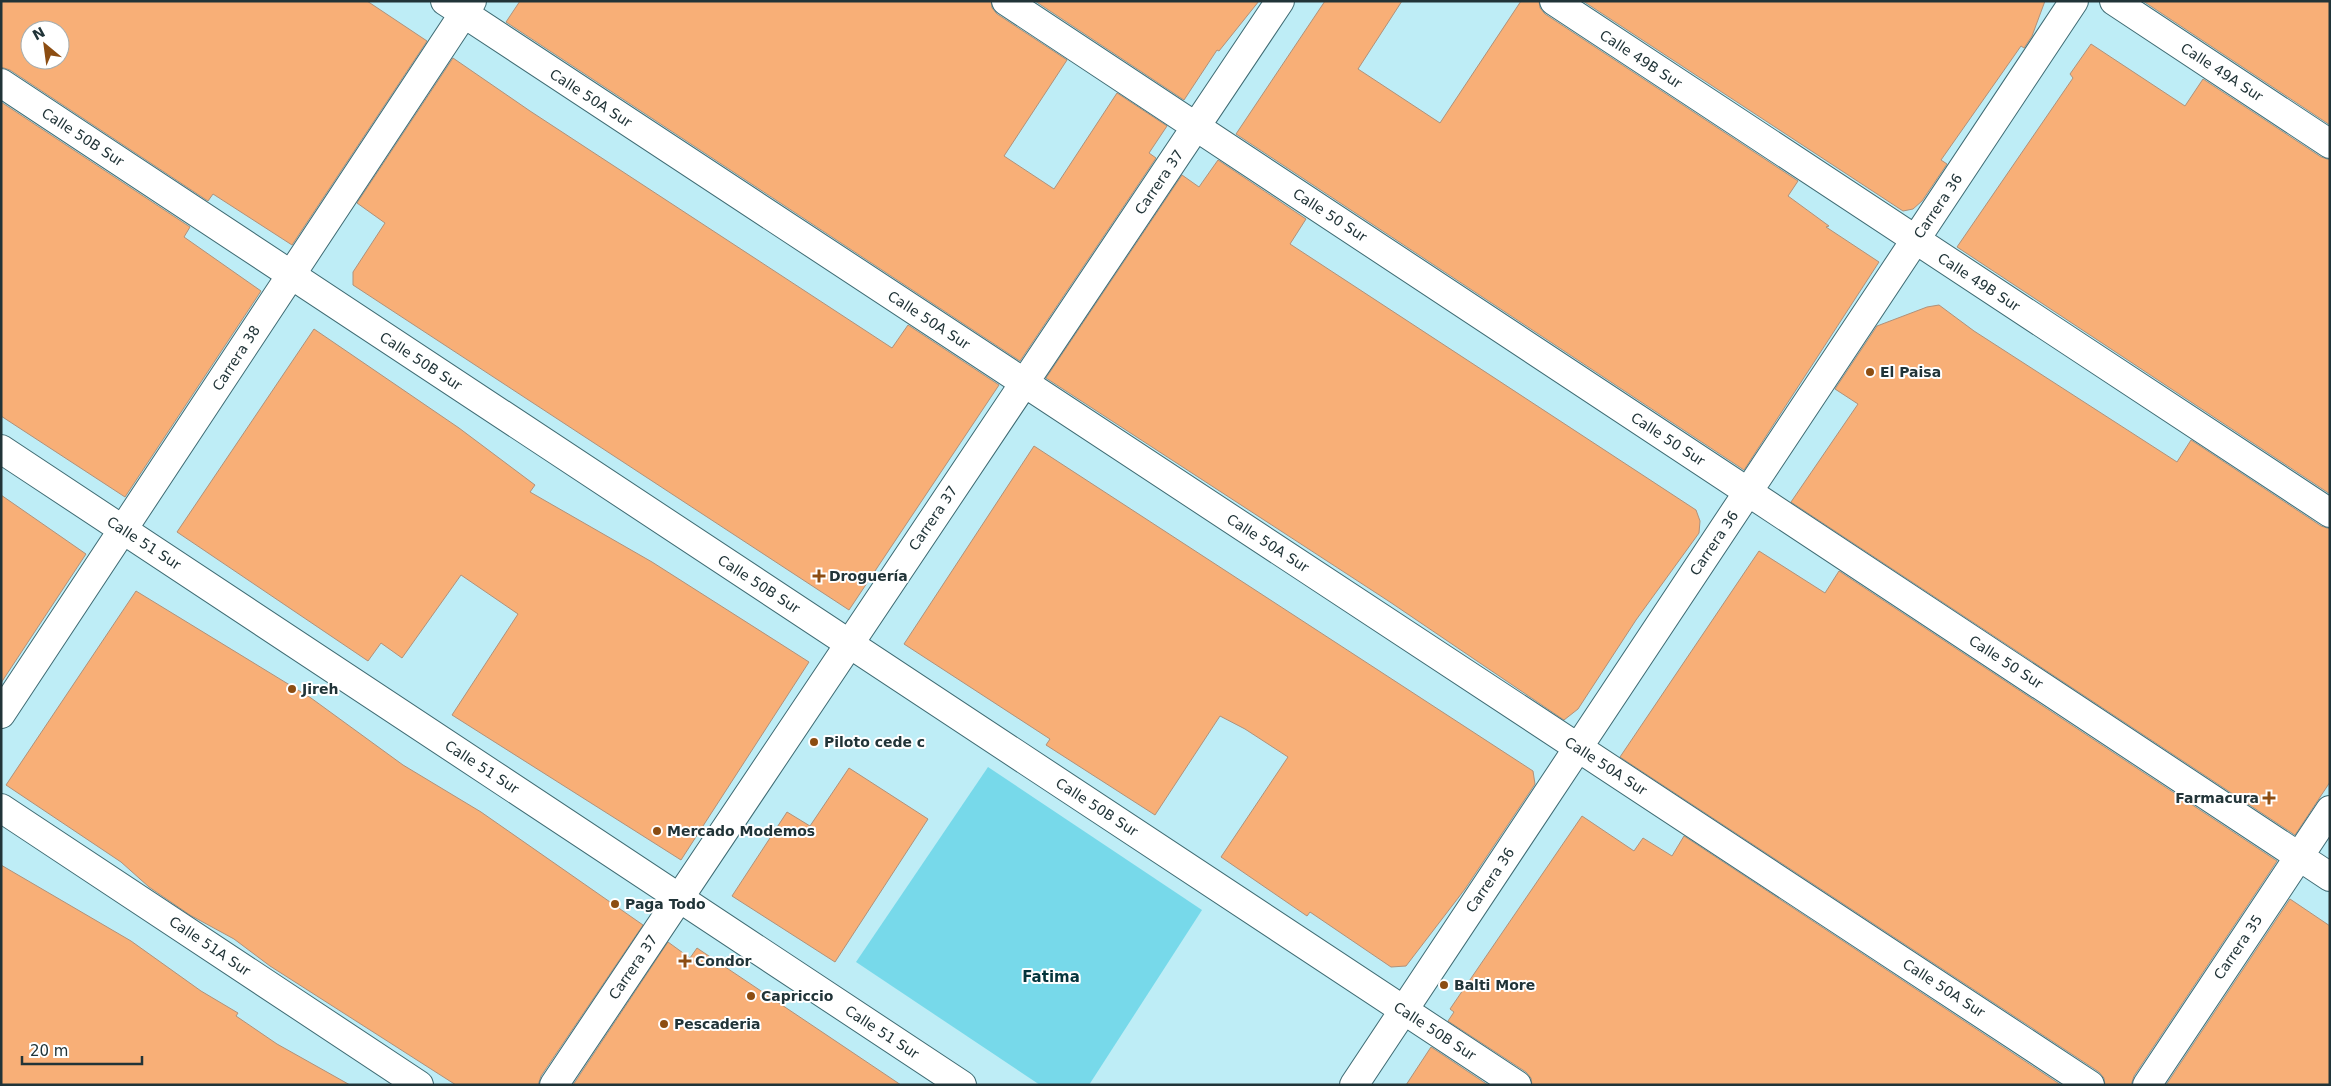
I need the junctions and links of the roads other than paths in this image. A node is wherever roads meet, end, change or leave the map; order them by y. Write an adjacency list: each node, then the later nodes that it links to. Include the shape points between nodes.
1 (1006, 1): 8 (street, Calle 50 Sur)
2 (1280, 1): 8 (street, Carrera 37)
3 (1554, 1): 10 (street, Calle 49B Sur)
4 (2074, 1): 10 (street, Carrera 36)
5 (2114, 1): 9 (street, Calle 49A Sur)
6 (460, 5): 11 (street, Carrera 38); 12 (street, Calle 50A Sur)
7 (1, 83): 11 (street, Calle 50B Sur)
8 (1196, 127): 12 (street, Carrera 37); 14 (street, Calle 50 Sur)
9 (2330, 144)
10 (1916, 240): 14 (street, Carrera 36); 15 (street, Calle 49B Sur)
11 (291, 274): 16 (street, Carrera 38); 17 (street, Calle 50B Sur)
12 (1024, 382): 17 (street, Carrera 37); 19 (street, Calle 50A Sur)
13 (1, 449): 16 (street, Calle 51 Sur)
14 (1748, 492): 19 (street, Carrera 36); 22 (street, Calle 50 Sur)
15 (2330, 513)
16 (123, 530): 18 (street, Carrera 38); 24 (street, Calle 51 Sur)
17 (849, 644): 24 (street, Carrera 37); 25 (street, Calle 50B Sur)
18 (1, 714)
19 (1578, 748): 25 (street, Carrera 36); 31 (street, Calle 50A Sur)
20 (1, 808): 26 (street, Calle 51A Sur)
21 (2330, 810): 22 (street, Carrera 35)
22 (2299, 856): 23 (street, Calle 50 Sur); 32 (street, Carrera 35)
23 (2330, 877)
24 (679, 897): 27 (street, Carrera 37); 28 (street, Calle 51 Sur)
25 (1404, 1010): 29 (street, Carrera 36); 30 (street, Calle 50B Sur)
26 (419, 1085)
27 (554, 1085)
28 (962, 1085)
29 (1354, 1085)
30 (1517, 1085)
31 (2090, 1085)
32 (2147, 1085)

